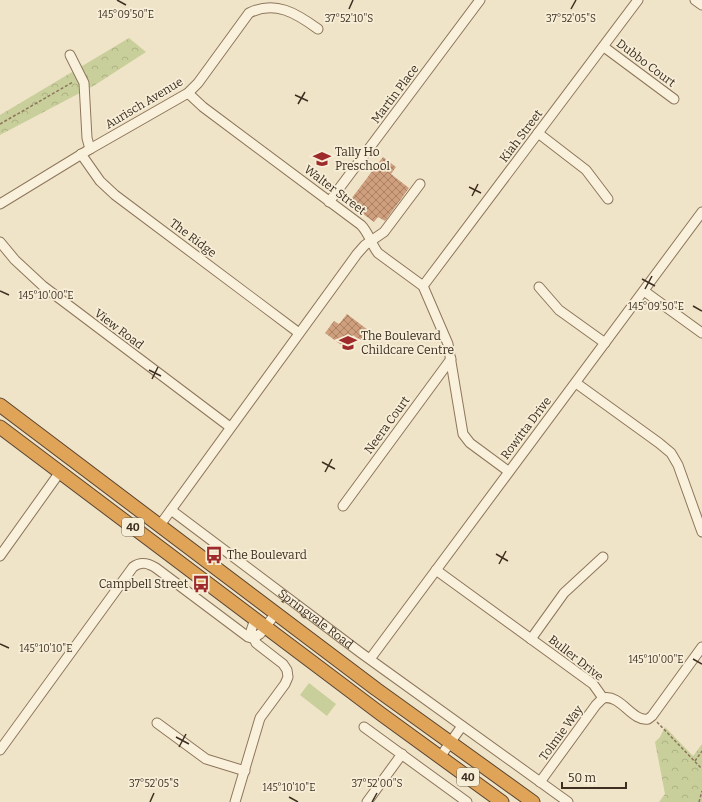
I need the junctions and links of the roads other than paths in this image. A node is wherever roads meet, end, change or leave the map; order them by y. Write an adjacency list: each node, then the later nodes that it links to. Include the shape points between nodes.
1 (480, 0): 15 (street, Martin Place)
2 (638, 0): 6 (street, Kiah Street)
3 (695, 0): 4 (street)
4 (702, 5)
5 (318, 29): 8 (street, Aurisch Avenue, via 282,4 268,3 258,6 249,13)
6 (604, 46): 9 (street, Dubbo Court); 10 (street, Kiah Street)
7 (70, 55): 11 (street, via 84,83 86,131)
8 (188, 93): 11 (street, Aurisch Avenue); 15 (street, Walter Street)
9 (674, 99)
10 (538, 133): 14 (street, via 586,170); 20 (street, Kiah Street)
11 (90, 149): 12 (street, Aurisch Avenue)
12 (81, 154): 16 (street, Aurisch Avenue); 23 (street, The Ridge, via 100,181 114,194)
13 (420, 184): 18 (street, via 384,232)
14 (608, 199)
15 (329, 202): 18 (street, Walter Street, via 361,225)
16 (0, 204)
17 (702, 212): 22 (street, Rowitta Drive)
18 (371, 240): 20 (street, Walter Street, via 378,253); 23 (street, via 357,254)
19 (0, 242): 30 (street, View Road, via 43,286)
20 (423, 286): 26 (street, via 448,344)
21 (539, 287): 25 (street, via 560,310)
22 (644, 291): 24 (street); 25 (street, Rowitta Drive)
23 (299, 333): 30 (street)
24 (702, 333)
25 (604, 344): 27 (street, Rowitta Drive)
26 (451, 359): 32 (street, via 463,434 470,443); 33 (street, Neera Court)
27 (576, 383): 32 (street, Rowitta Drive); 36 (street, via 671,453 678,465)
28 (0, 405): 35 (highway, Springvale Road / 40)
29 (0, 427): 31 (highway, 40)
30 (230, 427): 34 (street)
31 (60, 472): 37 (street); 41 (highway, 40)
32 (508, 472): 39 (street, Rowitta Drive)
33 (343, 506)
34 (171, 510): 35 (street); 45 (street, Springvale Road)
35 (160, 525): 40 (highway, Springvale Road / 40)
36 (702, 532)
37 (0, 556)
38 (603, 558): 43 (street, via 564,593)
39 (436, 570): 43 (street, Buller Drive); 45 (street, Rowitta Drive)
40 (276, 613): 41 (street, Springvale Road); 50 (highway, Springvale Road / 40)
41 (260, 623): 42 (street, Springvale Road, via 260,634); 42 (street, via 251,631); 53 (highway, 40)
42 (255, 638): 51 (street, via 248,637 156,568 140,563 133,567); 54 (street, via 260,647 285,666 288,675 285,684 260,718)
43 (531, 639): 46 (street, Buller Drive, via 593,684)
44 (702, 647): 46 (street, Buller Drive, via 648,719 643,720 615,700)
45 (370, 659): 48 (street, Springvale Road)
46 (603, 698): 55 (street, Tolmie Way)
47 (157, 723): 54 (street, via 206,759)
48 (462, 726): 50 (street); 55 (street, Springvale Road)
49 (364, 727): 52 (street)
50 (450, 742): 53 (street); 60 (highway, Springvale Road / 40)
51 (0, 750)
52 (402, 754): 57 (street); 58 (street)
53 (440, 758): 59 (highway, 40)
54 (245, 771): 56 (street)
55 (540, 782): 61 (street, Springvale Road)
56 (235, 802)
57 (367, 802)
58 (467, 802)
59 (502, 802)
60 (533, 802)
61 (568, 802)

